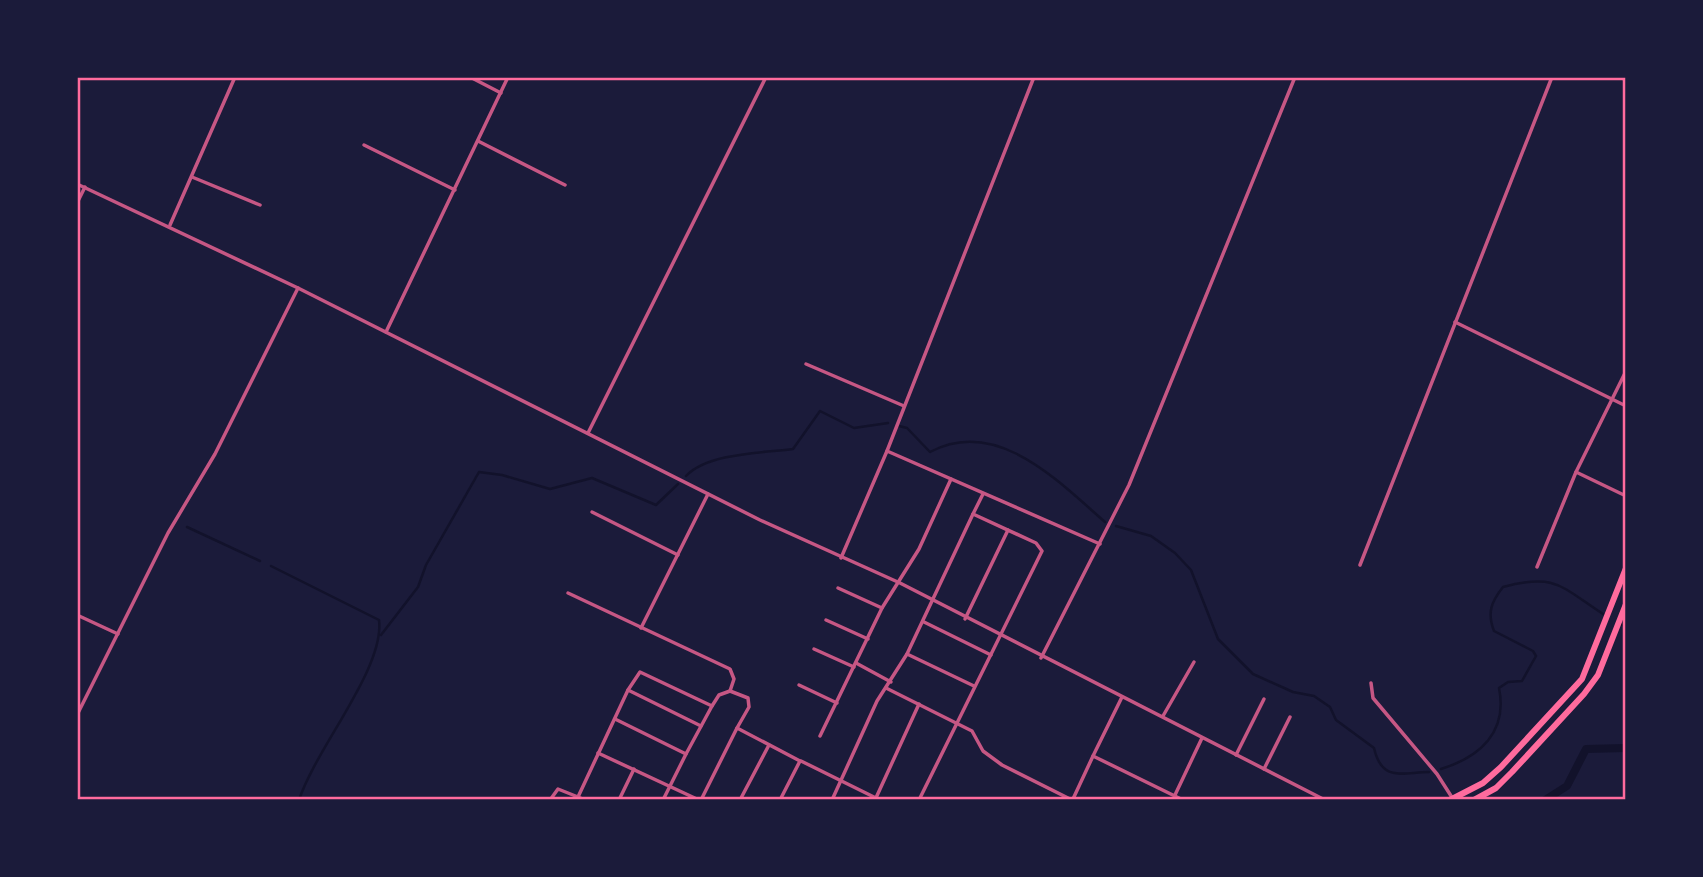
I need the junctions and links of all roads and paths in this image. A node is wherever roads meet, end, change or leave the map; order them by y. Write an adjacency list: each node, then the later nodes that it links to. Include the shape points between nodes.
1 (235, 77): 13 (street)
2 (470, 77): 10 (street)
3 (508, 77): 10 (street)
4 (766, 77): 29 (street)
5 (1034, 77): 28 (street)
6 (1295, 77): 39 (street, via 1129,485)
7 (1552, 77): 22 (street)
8 (1620, 77): 9 (street)
9 (1626, 80)
10 (501, 93): 11 (street)
11 (478, 141): 15 (street); 17 (street)
12 (364, 145): 17 (street)
13 (192, 177): 19 (street); 20 (street)
14 (77, 184): 16 (street)
15 (565, 185)
16 (85, 187): 18 (street); 20 (street)
17 (455, 190): 23 (street)
18 (77, 203)
19 (260, 205)
20 (170, 225): 21 (street)
21 (299, 288): 23 (street); 57 (street)
22 (1455, 321): 26 (street); 42 (street)
23 (386, 332): 29 (street)
24 (806, 364): 28 (street)
25 (1626, 371): 26 (street)
26 (1612, 400): 27 (street); 31 (street)
27 (1626, 406)
28 (904, 407): 30 (street)
29 (588, 433): 34 (street)
30 (887, 451): 32 (street); 41 (street)
31 (1577, 472): 35 (street); 43 (street)
32 (951, 480): 33 (street); 46 (street)
33 (983, 493): 37 (street); 39 (street)
34 (708, 494): 40 (street); 41 (street)
35 (1626, 496)
36 (592, 512): 40 (street)
37 (973, 514): 38 (street); 49 (street)
38 (1008, 530): 53 (street); 58 (street, via 1040,545 1042,551)
39 (1100, 544): 63 (street)
40 (678, 555): 56 (street)
41 (841, 558): 46 (street)
42 (1360, 565)
43 (1537, 567)
44 (1626, 568): 45 (highway)
45 (1624, 577): 101 (highway, via 1582,679 1501,767 1483,783)
46 (900, 583): 49 (street); 51 (street)
47 (838, 588): 51 (street)
48 (568, 593): 56 (street)
49 (933, 601): 53 (street); 55 (street)
50 (1626, 604): 113 (highway, via 1598,675 1584,694 1504,780)
51 (883, 608): 59 (street)
52 (77, 615): 57 (street)
53 (965, 619): 58 (street)
54 (826, 620): 59 (street)
55 (923, 622): 61 (street); 62 (street)
56 (641, 628): 72 (street, via 730,669 734,679)
57 (118, 634): 78 (street)
58 (1000, 637): 62 (street); 63 (street)
59 (867, 639): 65 (street)
60 (814, 649): 65 (street)
61 (907, 654): 66 (street); 69 (street)
62 (991, 655): 69 (street)
63 (1041, 658): 73 (street)
64 (1194, 662): 79 (street)
65 (855, 665): 66 (street); 75 (street)
66 (892, 682): 70 (street)
67 (1371, 683): 101 (street, via 1373,698 1437,774)
68 (799, 685): 75 (street)
69 (974, 687): 82 (street)
70 (887, 688): 76 (street); 95 (street)
71 (628, 690): 77 (street, via 642,672); 81 (street); 83 (street)
72 (730, 691): 77 (street, via 719,695); 84 (street, via 750,702)
73 (1122, 697): 79 (street); 91 (street)
74 (1264, 699): 90 (street)
75 (837, 702): 85 (street)
76 (919, 704): 82 (street); 99 (street)
77 (712, 706): 83 (street)
78 (77, 715)
79 (1163, 716): 86 (street)
80 (1290, 717): 94 (street)
81 (614, 719): 88 (street); 89 (street)
82 (956, 723): 100 (street, via 972,730 983,751 1002,765); 110 (street)
83 (701, 726): 89 (street)
84 (737, 728): 87 (street); 106 (street)
85 (820, 736)
86 (1202, 738): 90 (street); 97 (street)
87 (769, 745): 92 (street); 107 (street)
88 (598, 753): 93 (street); 98 (street)
89 (686, 754): 96 (street)
90 (1236, 755): 94 (street)
91 (1093, 756): 97 (street); 100 (street)
92 (800, 761): 95 (street); 108 (street)
93 (634, 769): 96 (street); 104 (street)
94 (1264, 769): 112 (street)
95 (842, 780): 99 (street); 109 (street)
96 (670, 785): 105 (street); 106 (street)
97 (1175, 795): 111 (street)
98 (578, 797): 102 (street, via 558,789); 103 (street)
99 (877, 799)
100 (1073, 799)
101 (1451, 799)
102 (550, 800)
103 (585, 800)
104 (619, 800)
105 (663, 800)
106 (700, 800)
107 (740, 800)
108 (780, 800)
109 (832, 800)
110 (919, 800)
111 (1183, 800)
112 (1325, 800)
113 (1474, 800)

